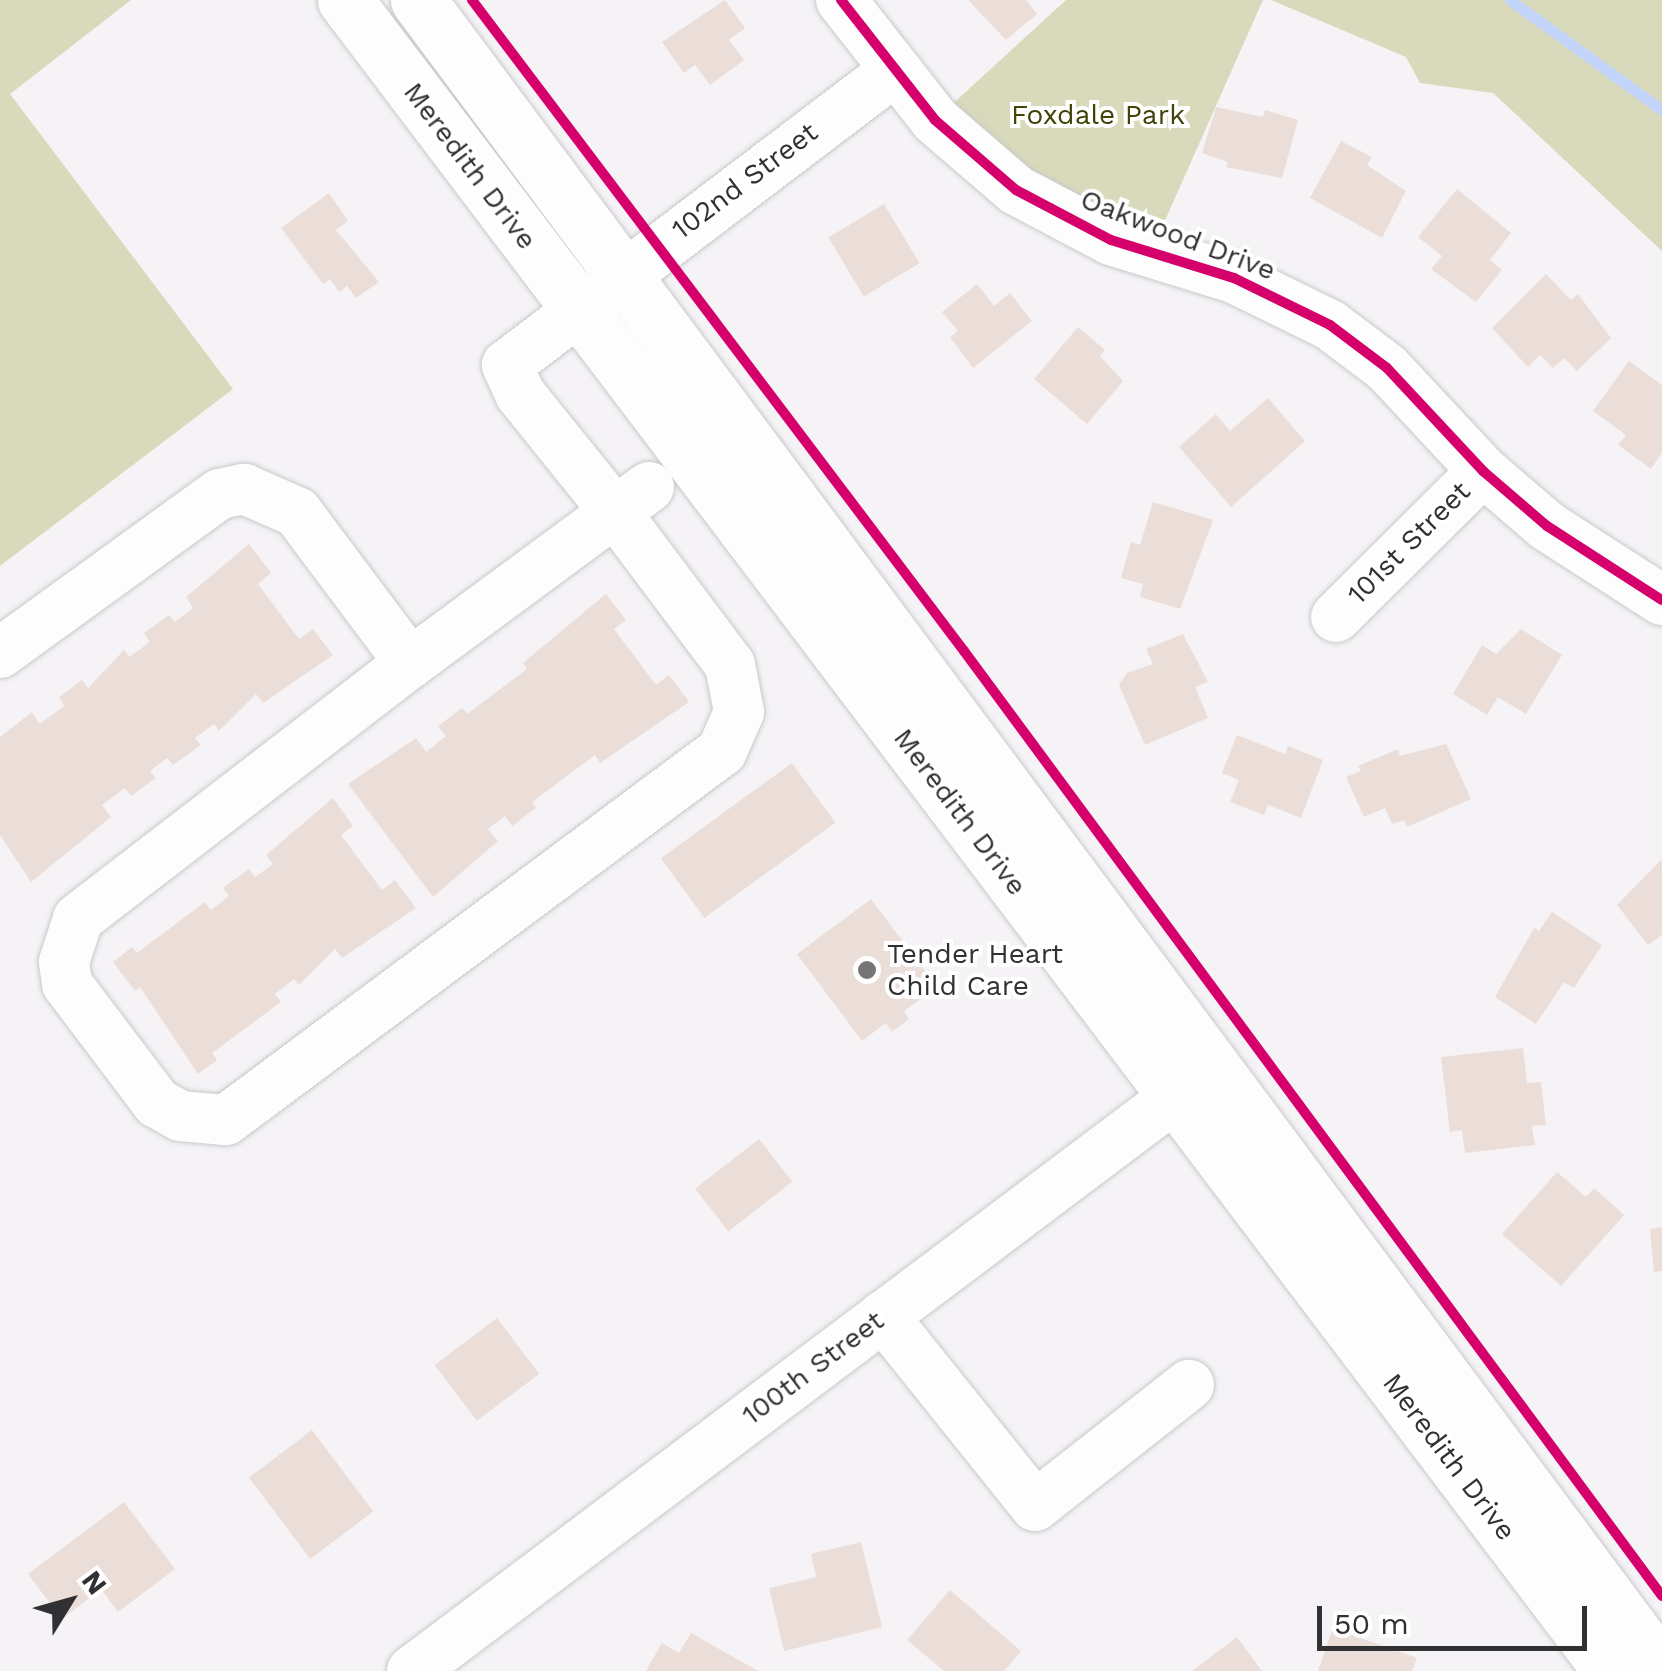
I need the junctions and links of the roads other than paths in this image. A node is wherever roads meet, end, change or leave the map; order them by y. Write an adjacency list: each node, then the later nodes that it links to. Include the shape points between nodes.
1 (345, 0): 6 (main road, Meredith Drive)
2 (418, 0): 5 (main road, Meredith Drive)
3 (841, 0): 4 (street, Oakwood Drive)
4 (894, 71): 5 (street, 102nd Street); 7 (street, Oakwood Drive, via 960,145 1016,190 1111,240 1234,278 1330,326 1400,380)
5 (621, 273): 6 (street, 102nd Street); 13 (main road, Meredith Drive)
6 (577, 308): 8 (street, 102nd Street, via 517,354 507,365 510,378); 13 (main road, Meredith Drive)
7 (1483, 471): 9 (street, Oakwood Drive, via 1547,526); 10 (street, 101st Street)
8 (632, 500): 12 (street); 12 (street, via 730,665 739,712 722,751 226,1120 180,1116 157,1103 67,984 64,962 78,918)
9 (1662, 600)
10 (1336, 617)
11 (0, 653): 12 (street, via 220,494 244,490 297,512)
12 (410, 662)
13 (1194, 1082): 14 (street, 100th Street); 17 (main road, Meredith Drive); 18 (main road, Meredith Drive)
14 (883, 1316): 15 (street, via 1034,1506); 16 (street, 100th Street)
15 (1189, 1385)
16 (412, 1671)
17 (1611, 1671)
18 (1662, 1671)

